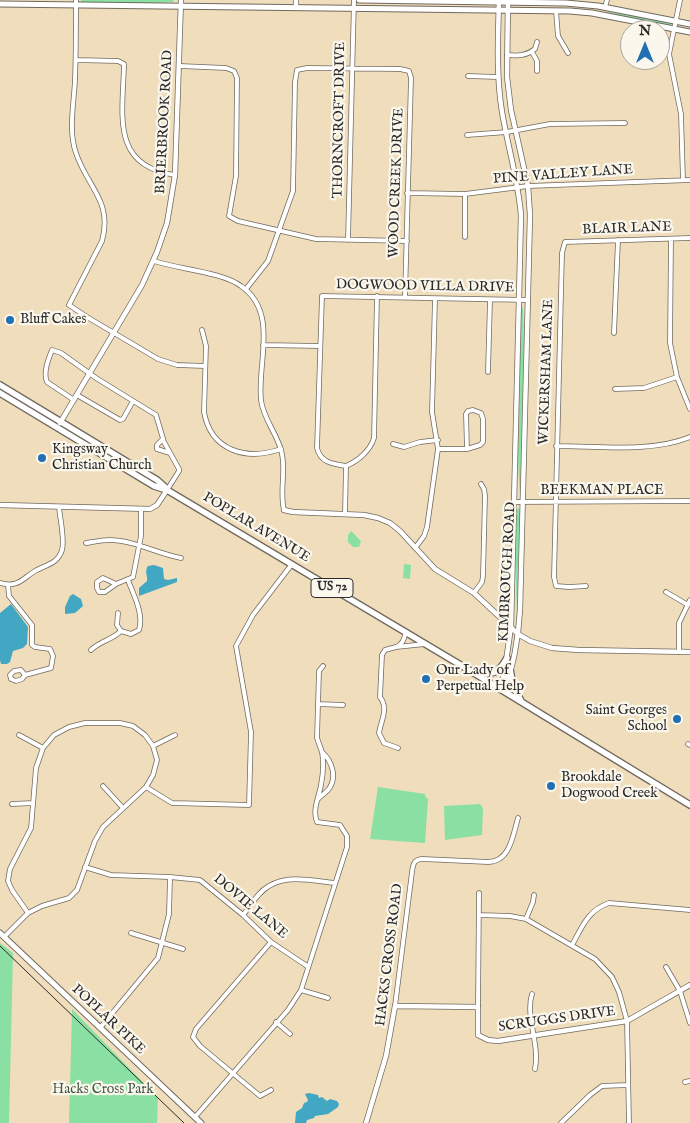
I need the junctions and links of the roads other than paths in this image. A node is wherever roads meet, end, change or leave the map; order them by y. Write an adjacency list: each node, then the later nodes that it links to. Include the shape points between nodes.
1 (296, 0): 13 (street)
2 (354, 0): 14 (street, THORNCROFT DRIVE)
3 (359, 0): 7 (main road)
4 (601, 0): 17 (street)
5 (607, 0): 17 (street)
6 (680, 0): 19 (street)
7 (461, 1): 8 (main road)
8 (499, 1): 9 (main road); 15 (street, KIMBROUGH ROAD)
9 (508, 1): 16 (street, KIMBROUGH ROAD); 17 (main road, via 566,3)
10 (76, 3): 11 (main road); 12 (main road); 27 (street)
11 (181, 3): 13 (main road); 28 (street, BRIERBROOK ROAD)
12 (0, 4)
13 (296, 7): 14 (main road)
14 (354, 8): 15 (main road); 29 (street, THORNCROFT DRIVE)
15 (499, 10): 16 (main road); 32 (street, KIMBROUGH ROAD)
16 (508, 10): 18 (main road); 26 (street, KIMBROUGH ROAD)
17 (603, 10): 18 (main road); 19 (main road); 21 (main road)
18 (556, 11): 25 (street, via 558,36)
19 (676, 21): 20 (main road); 21 (street)
20 (690, 24)
21 (674, 29): 22 (main road); 38 (street, via 669,54 681,114)
22 (690, 32)
23 (537, 42): 24 (street)
24 (532, 52): 26 (street); 30 (street)
25 (568, 53)
26 (507, 55): 34 (street, KIMBROUGH ROAD, via 507,77)
27 (76, 60): 37 (street, via 124,64 123,131 127,144 146,167 158,173); 61 (street, via 72,132 76,152 100,199 105,230 69,305)
28 (180, 66): 37 (street, BRIERBROOK ROAD); 44 (street, via 234,71 237,78 236,176 229,216)
29 (352, 69): 42 (street, WOOD CREEK DRIVE, via 408,71 411,78); 44 (street, via 297,70 293,191); 48 (street, THORNCROFT DRIVE)
30 (538, 71)
31 (468, 76): 32 (street)
32 (498, 76): 35 (street, KIMBROUGH ROAD)
33 (625, 123): 34 (street, via 550,124)
34 (516, 131): 35 (street); 41 (street, KIMBROUGH ROAD)
35 (507, 132): 36 (street); 40 (street, KIMBROUGH ROAD)
36 (467, 135)
37 (175, 175): 52 (street, BRIERBROOK ROAD, via 168,219)
38 (683, 180): 39 (street, PINE VALLEY LANE); 41 (street, PINE VALLEY LANE)
39 (690, 180)
40 (518, 186): 41 (street, PINE VALLEY LANE); 43 (street, PINE VALLEY LANE); 58 (street, KIMBROUGH ROAD, via 521,215)
41 (528, 186): 59 (street, KIMBROUGH ROAD)
42 (407, 192): 43 (street, PINE VALLEY LANE); 50 (street, WOOD CREEK DRIVE)
43 (465, 194): 45 (street)
44 (280, 230): 48 (street, via 316,239); 53 (street, via 268,261)
45 (465, 237)
46 (671, 238): 47 (street, BLAIR LANE); 49 (street, BLAIR LANE); 68 (street, via 670,343)
47 (690, 238)
48 (348, 240): 50 (street)
49 (618, 240): 51 (street, BLAIR LANE); 62 (street)
50 (407, 241): 55 (street, WOOD CREEK DRIVE)
51 (565, 242): 81 (street, WICKERSHAM LANE, via 562,253)
52 (154, 261): 53 (street, via 229,279); 61 (street, BRIERBROOK ROAD)
53 (246, 289): 63 (street, via 257,301 261,312)
54 (377, 296): 55 (street, DOGWOOD VILLA DRIVE); 64 (street, DOGWOOD VILLA DRIVE, via 322,296); 86 (street, via 374,438 361,456)
55 (404, 297): 56 (street, DOGWOOD VILLA DRIVE)
56 (435, 299): 57 (street, DOGWOOD VILLA DRIVE); 79 (street, via 432,412)
57 (490, 300): 58 (street, DOGWOOD VILLA DRIVE); 66 (street)
58 (519, 300): 59 (street, DOGWOOD VILLA DRIVE); 90 (street, KIMBROUGH ROAD)
59 (528, 300): 91 (street, KIMBROUGH ROAD)
60 (202, 330): 65 (street, via 206,346)
61 (114, 333): 65 (street, via 164,362); 67 (street, BRIERBROOK ROAD)
62 (614, 333)
63 (263, 345): 64 (street); 82 (street, via 261,400)
64 (320, 346): 86 (street, via 317,448 325,461)
65 (205, 366): 82 (street, via 205,416 218,441 247,454)
66 (488, 372)
67 (90, 374): 72 (street, BRIERBROOK ROAD); 72 (street, via 52,350 45,379); 73 (street)
68 (677, 377): 70 (street, via 644,388); 74 (street)
69 (0, 385): 75 (main road, POPLAR AVENUE / US 72)
70 (615, 389)
71 (0, 393): 76 (main road, POPLAR AVENUE)
72 (76, 397): 73 (street, via 120,420); 75 (street, BRIERBROOK ROAD)
73 (133, 401): 78 (street, via 156,415)
74 (690, 409)
75 (62, 421): 76 (street, BRIERBROOK ROAD); 88 (main road, POPLAR AVENUE / US 72, via 158,480)
76 (57, 427): 88 (main road, POPLAR AVENUE, via 154,486)
77 (690, 437): 81 (street, via 651,446)
78 (163, 439): 85 (street); 85 (street, via 157,449)
79 (438, 440): 80 (street, via 404,447); 83 (street)
80 (393, 444)
81 (556, 446): 92 (street, WICKERSHAM LANE)
82 (281, 449): 96 (street)
83 (438, 449): 84 (street); 100 (street, via 427,527)
84 (467, 449): 84 (street, via 483,442 482,415 473,410 466,414)
85 (170, 453): 88 (street, via 179,471)
86 (346, 466): 97 (street)
87 (481, 484): 109 (street, via 484,490 483,576)
88 (167, 490): 95 (street, via 155,507); 102 (main road, POPLAR AVENUE / US 72)
89 (690, 501): 92 (street, BEEKMAN PLACE)
90 (515, 502): 91 (street, BEEKMAN PLACE); 112 (street, KIMBROUGH ROAD)
91 (523, 502): 92 (street, BEEKMAN PLACE); 115 (street, KIMBROUGH ROAD)
92 (556, 503): 107 (street, WICKERSHAM LANE, via 556,586)
93 (0, 505): 94 (street)
94 (59, 507): 95 (street); 106 (street, via 62,551 54,563)
95 (141, 509): 99 (street)
96 (284, 510): 97 (street)
97 (345, 514): 100 (street, via 384,520 400,531)
98 (86, 543): 99 (street, via 109,540)
99 (138, 546): 101 (street); 103 (street, via 134,575)
100 (415, 548): 109 (street, via 435,569)
101 (182, 558)
102 (292, 564): 114 (main road, POPLAR AVENUE / US 72); 137 (street, via 252,615 236,646 251,732 249,805 172,803)
103 (128, 580): 105 (street); 113 (street, via 141,624 136,633)
104 (0, 583): 106 (street)
105 (116, 584): 105 (street, via 102,578 97,582 97,588 99,592 105,592)
106 (8, 586): 125 (street, via 9,596 32,625 32,645 50,649 53,656 51,668)
107 (586, 586)
108 (666, 592): 110 (street)
109 (474, 593): 112 (street)
110 (689, 602): 119 (street, via 678,623)
111 (118, 612): 113 (street, via 117,625)
112 (512, 627): 115 (street); 121 (street, KIMBROUGH ROAD)
113 (121, 632): 118 (street)
114 (406, 632): 116 (main road, POPLAR AVENUE / US 72); 117 (street, via 404,641)
115 (518, 634): 119 (street, via 552,648); 123 (street, KIMBROUGH ROAD)
116 (426, 644): 117 (street); 124 (main road, POPLAR AVENUE / US 72)
117 (396, 648): 134 (street, via 382,654 380,697 385,710 379,733 384,743)
118 (91, 650)
119 (679, 652): 120 (street)
120 (690, 652)
121 (507, 658): 124 (main road, via 498,672); 126 (street, KIMBROUGH ROAD)
122 (323, 666): 128 (street, via 319,671)
123 (510, 670): 126 (street, KIMBROUGH ROAD); 127 (main road, via 513,686)
124 (474, 673): 126 (main road, POPLAR AVENUE / US 72)
125 (24, 675)
126 (500, 690): 127 (main road, POPLAR AVENUE / US 72)
127 (522, 702): 141 (main road, POPLAR AVENUE / US 72)
128 (318, 704): 129 (street); 135 (street, via 317,738)
129 (343, 705)
130 (19, 734): 133 (street)
131 (175, 735): 132 (street)
132 (153, 746): 133 (street, via 133,726 85,723 54,735); 137 (street, via 157,760 154,775)
133 (43, 748): 140 (street, via 36,768)
134 (398, 748)
135 (322, 752): 138 (street); 138 (street, via 332,765 333,773 328,790)
136 (103, 786): 142 (street)
137 (146, 787): 142 (street)
138 (318, 799): 146 (street, via 317,822 340,825 347,836 345,857)
139 (12, 804): 140 (street)
140 (33, 804): 150 (street, via 31,828 10,869 8,881)
141 (690, 805)
142 (123, 808): 144 (street, via 103,827)
143 (518, 818): 167 (street, HACKS CROSS ROAD, via 508,850 499,859 488,862 418,859 414,862)
144 (85, 867): 145 (street, DOVIE LANE, via 111,876); 150 (street, via 77,890 69,898)
145 (170, 877): 151 (street, DOVIE LANE, via 200,880); 156 (street, via 169,914)
146 (335, 883): 151 (street, via 282,880 268,886); 160 (street)
147 (479, 893): 152 (street)
148 (534, 895): 153 (street)
149 (690, 910): 158 (street, via 609,903 591,913)
150 (28, 913): 155 (street)
151 (244, 915): 157 (street, DOVIE LANE)
152 (479, 915): 153 (street); 168 (street)
153 (526, 919): 158 (street)
154 (131, 933): 156 (street)
155 (2, 935): 172 (main road, POPLAR PIKE)
156 (162, 942): 159 (street); 172 (street, via 158,958)
157 (272, 942): 160 (street, DOVIE LANE); 176 (street, via 196,1029 193,1037)
158 (572, 945): 169 (street, via 595,959 612,977)
159 (183, 949)
160 (307, 966): 163 (street)
161 (666, 967): 164 (street)
162 (690, 985): 164 (street, SCRUGGS DRIVE)
163 (301, 990): 166 (street); 170 (street)
164 (680, 991): 169 (street, SCRUGGS DRIVE); 171 (street)
165 (532, 994): 174 (street, via 530,1003)
166 (328, 998)
167 (395, 1006): 168 (street); 181 (street, HACKS CROSS ROAD, via 387,1055)
168 (478, 1007): 174 (street, SCRUGGS DRIVE, via 478,1036 498,1041)
169 (627, 1021): 174 (street, SCRUGGS DRIVE); 177 (street)
170 (276, 1022): 173 (street); 176 (street)
171 (690, 1023)
172 (100, 1028): 179 (main road, POPLAR PIKE)
173 (290, 1034)
174 (535, 1035): 175 (street, via 538,1058)
175 (535, 1069)
176 (232, 1073): 178 (street, via 260,1096); 179 (street)
177 (628, 1085): 182 (street, via 602,1086); 183 (street)
178 (271, 1090)
179 (195, 1117): 180 (main road, POPLAR PIKE)
180 (201, 1123)
181 (366, 1123)
182 (561, 1123)
183 (629, 1123)

